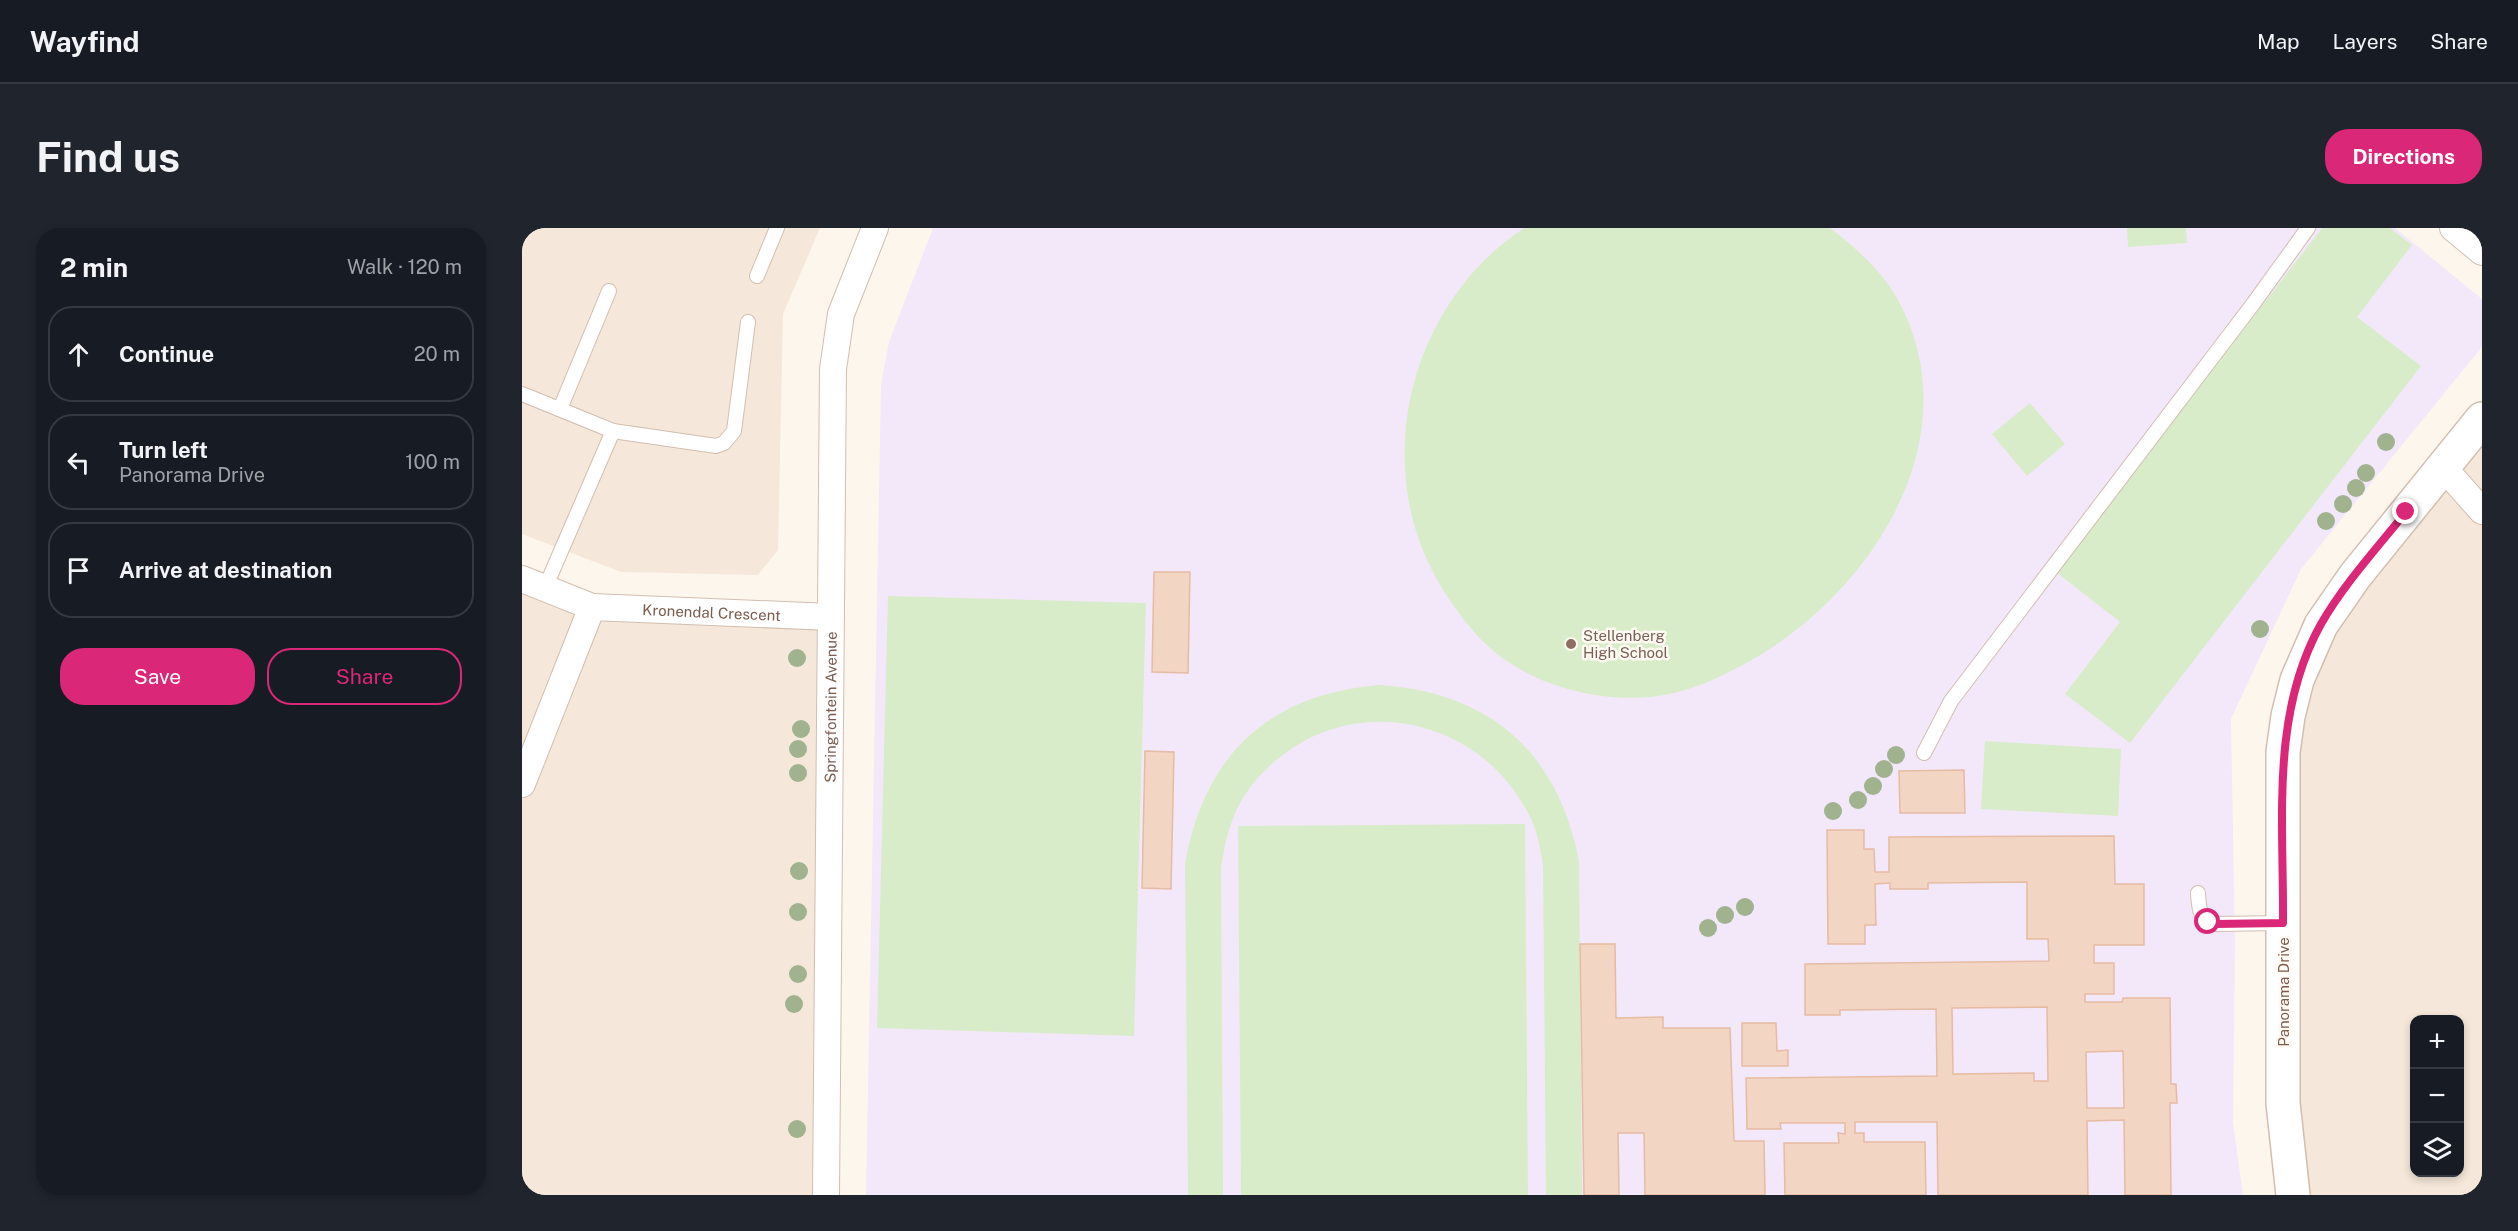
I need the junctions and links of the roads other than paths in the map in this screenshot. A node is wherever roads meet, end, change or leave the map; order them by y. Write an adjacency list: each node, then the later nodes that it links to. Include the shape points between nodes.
1 (777, 228): 6 (lane)
2 (875, 228): 18 (street, Springfontein Avenue, via 849,291 836,337)
3 (2308, 228): 19 (lane, via 1952,701)
4 (2453, 228): 5 (street)
5 (2482, 252)
6 (757, 276)
7 (609, 291): 10 (lane)
8 (748, 322): 12 (lane, via 736,423 724,443 707,446)
9 (522, 394): 10 (lane)
10 (560, 409): 12 (lane)
11 (2482, 419): 13 (street, Panorama Drive)
12 (613, 431): 16 (lane)
13 (2443, 467): 14 (street); 22 (street, Panorama Drive, via 2336,600 2307,652 2297,680 2283,752)
14 (2482, 512)
15 (522, 579): 16 (street, Kronendal Crescent)
16 (545, 588): 17 (street, Kronendal Crescent)
17 (592, 607): 18 (street, Kronendal Crescent); 20 (street)
18 (831, 617): 23 (street, Springfontein Avenue)
19 (1924, 753)
20 (522, 784)
21 (2198, 893): 22 (lane, via 2199,911 2208,922)
22 (2283, 923): 24 (street, Panorama Drive, via 2283,1103)
23 (826, 1195)
24 (2293, 1195)

